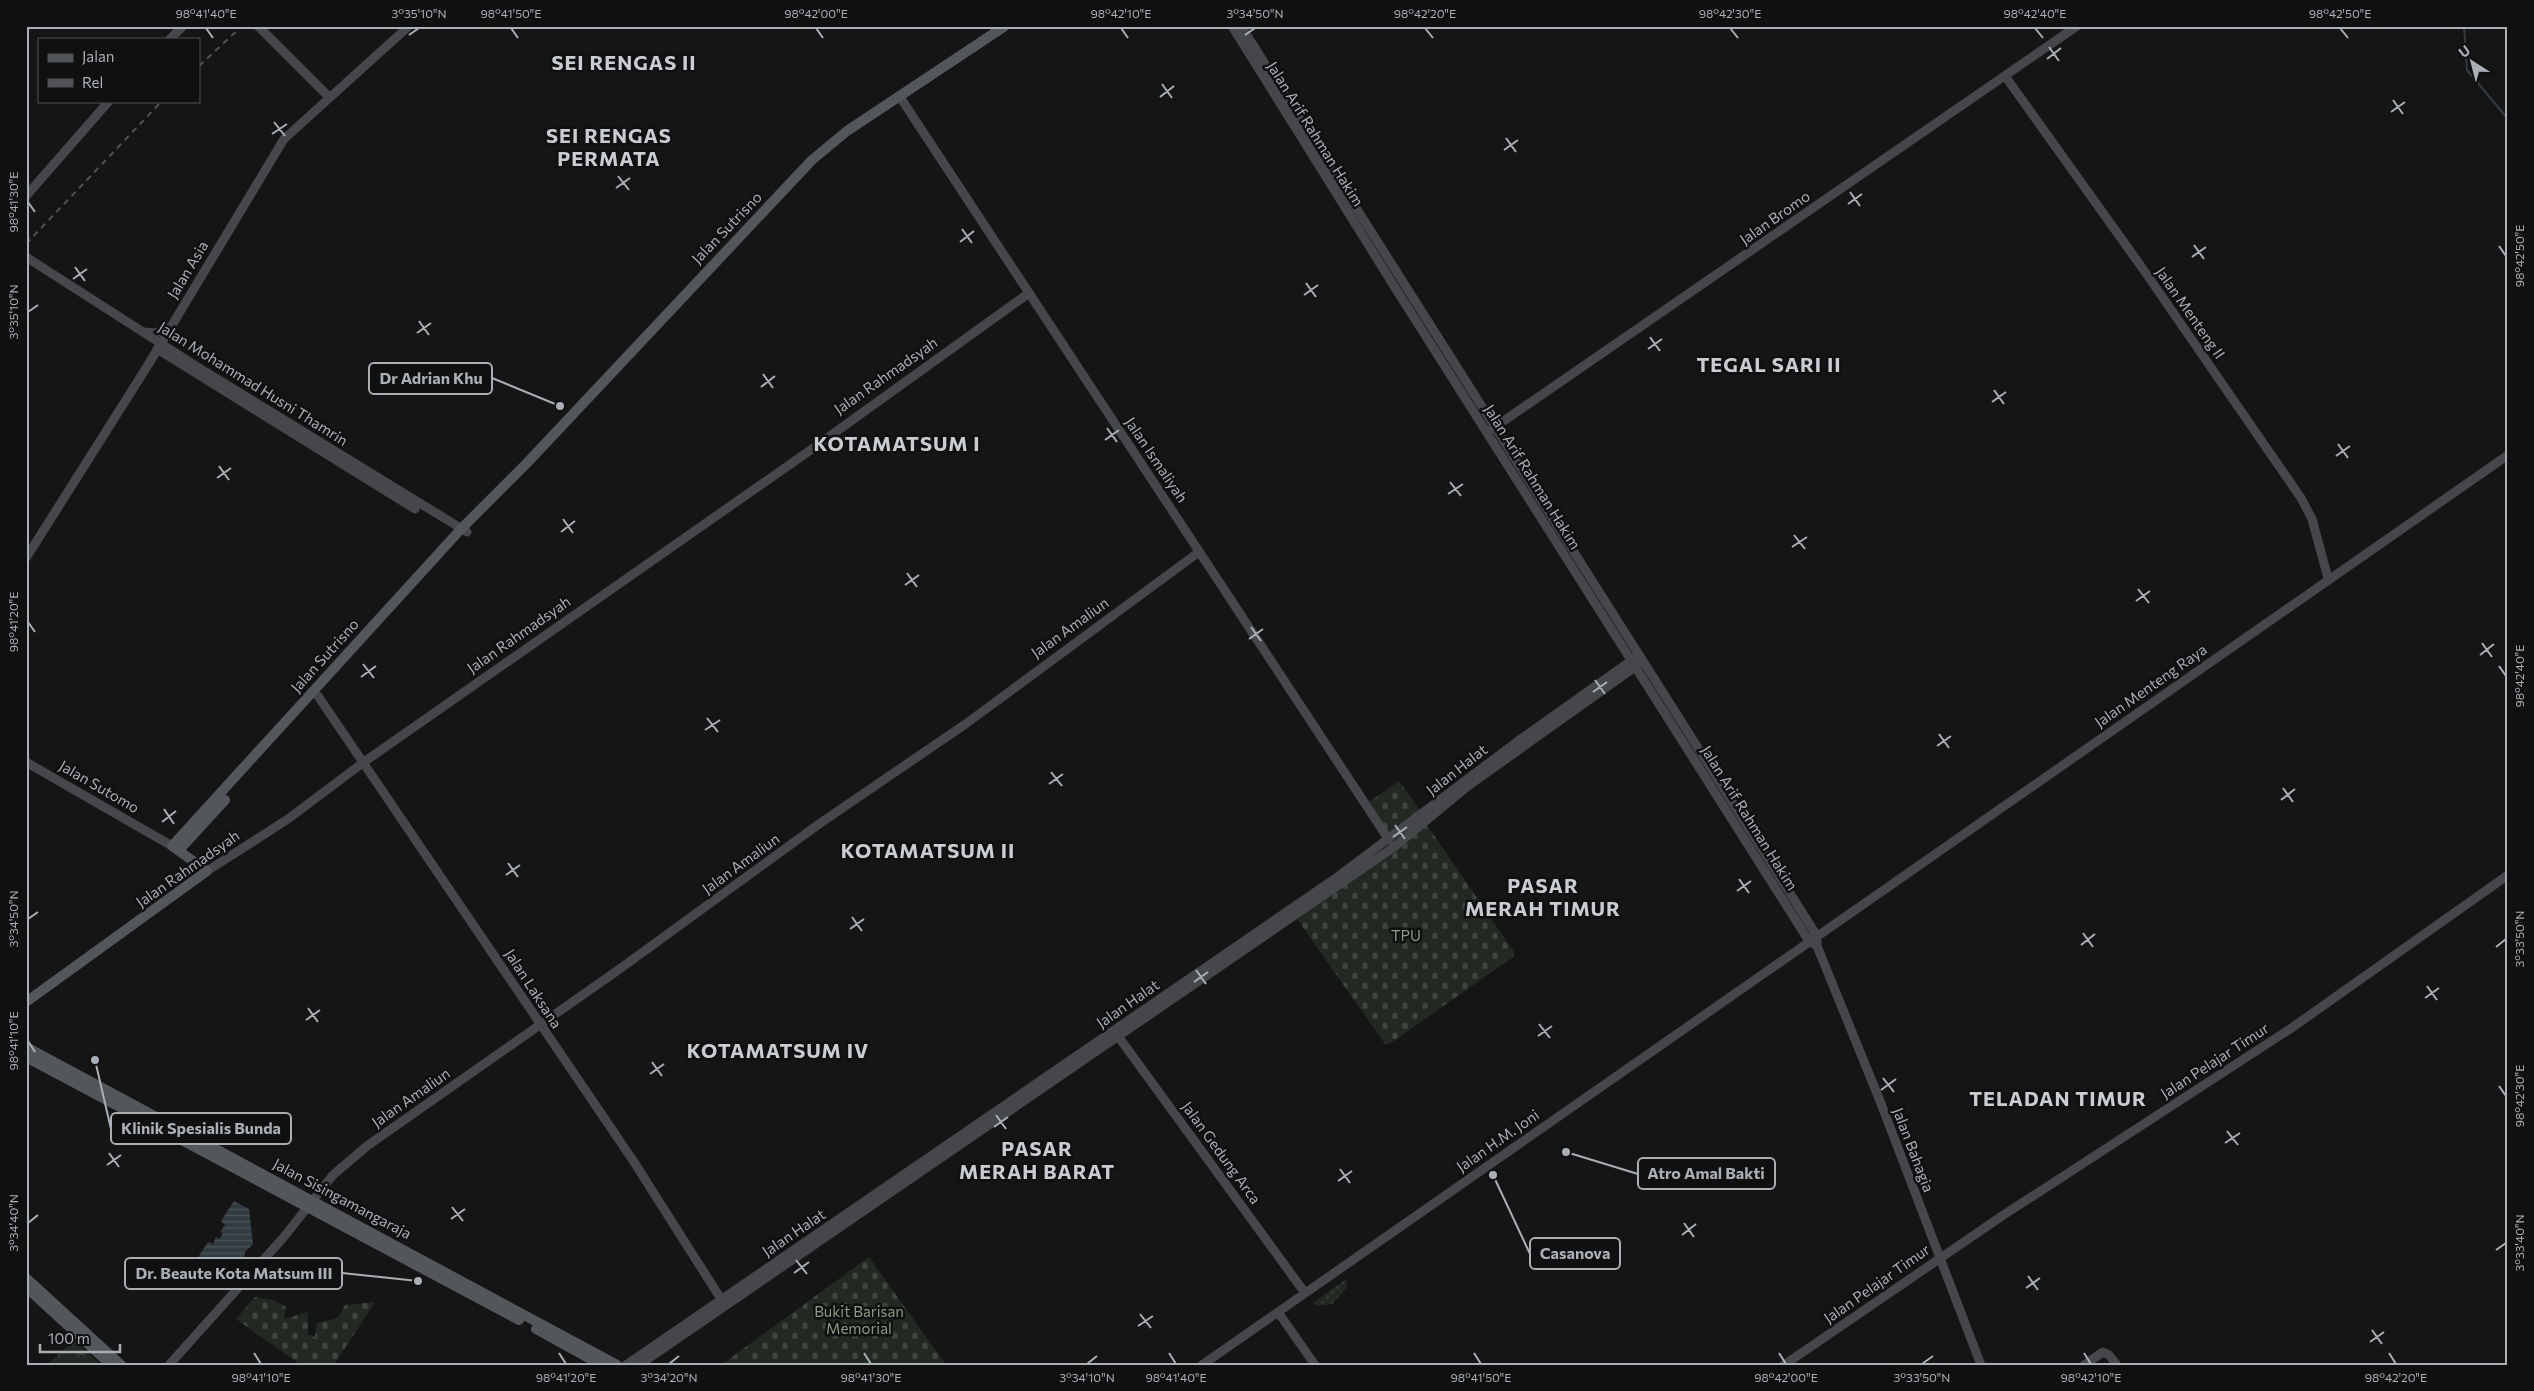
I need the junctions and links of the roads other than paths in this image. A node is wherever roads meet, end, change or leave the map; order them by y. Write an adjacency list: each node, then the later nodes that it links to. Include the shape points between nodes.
1 (182, 26): 8 (street)
2 (258, 26): 10 (street)
3 (409, 26): 10 (street, Jalan Asia)
4 (1005, 26): 11 (main road, Jalan Sutrisno)
5 (1232, 26): 20 (street, Jalan Arif Rahman Hakim)
6 (1241, 26): 20 (street, Jalan Arif Rahman Hakim)
7 (2078, 26): 9 (street, Jalan Bromo)
8 (171, 38)
9 (2005, 76): 19 (street, Jalan Bromo); 27 (street, Jalan Menteng II, via 2301,498 2312,519)
10 (329, 97): 16 (street, Jalan Asia, via 284,139)
11 (900, 97): 15 (street, Jalan Ismaliyah); 24 (main road, Jalan Sutrisno, via 836,139 812,160)
12 (108, 102): 13 (street)
13 (26, 196)
14 (26, 257): 17 (street, Jalan Mohammad Husni Thamrin)
15 (1029, 293): 25 (street, Jalan Ismaliyah); 31 (street, Jalan Rahmadsyah)
16 (172, 326): 17 (street, via 156,333); 18 (street, Jalan Asia)
17 (143, 332): 18 (street, Jalan Mohammad Husni Thamrin)
18 (159, 346): 24 (street, Jalan Mohammad Husni Thamrin); 26 (street, Jalan Asia)
19 (1510, 417): 20 (street, Jalan Bromo); 21 (street)
20 (1492, 429): 21 (street, Jalan Arif Rahman Hakim); 23 (street, Jalan Arif Rahman Hakim)
21 (1502, 437): 23 (street, Jalan Arif Rahman Hakim)
22 (2508, 455): 27 (street, Jalan Menteng Raya)
23 (1542, 510): 28 (street, Jalan Arif Rahman Hakim)
24 (462, 533): 29 (main road, Jalan Sutrisno); 33 (main road, Jalan Sutrisno)
25 (1199, 552): 32 (street, Jalan Ismaliyah); 38 (street, Jalan Amaliun, via 967,723 819,824)
26 (26, 558)
27 (2328, 578): 36 (street, Jalan Menteng Raya)
28 (1637, 661): 32 (street, Jalan Halat, via 1518,741); 36 (street, Jalan Arif Rahman Hakim); 39 (street, Jalan Halat, via 1468,786 1394,847)
29 (318, 696): 31 (street, Jalan Laksana); 33 (main road, Jalan Sutrisno)
30 (26, 762): 33 (street, Jalan Sutomo)
31 (364, 762): 34 (street, Jalan Rahmadsyah, via 262,836); 38 (street, Jalan Laksana)
32 (1389, 840): 39 (street, Jalan Halat)
33 (175, 848): 34 (main road, Jalan Sutomo)
34 (207, 871): 37 (main road, Jalan Rahmadsyah)
35 (2508, 875): 43 (street, Jalan Pelajar Timur, via 2293,1027)
36 (1814, 941): 43 (street, Jalan Bahagia, via 1870,1076); 46 (street, Jalan H.M. Joni)
37 (26, 1002)
38 (539, 1025): 42 (street, Jalan Amaliun, via 367,1146 333,1175); 47 (street, Jalan Laksana, via 634,1162)
39 (1116, 1033): 46 (street, Jalan Gedung Arca); 47 (street, Jalan Halat); 56 (street, Jalan Halat)
40 (26, 1047): 42 (main road, Jalan Sisingamangaraja)
41 (26, 1057): 42 (main road, Jalan Sisingamangaraja)
42 (311, 1205): 49 (main road, Jalan Sisingamangaraja); 52 (street, Jalan Amaliun); 54 (main road, Jalan Sisingamangaraja)
43 (1939, 1258): 59 (street, Jalan Pelajar Timur); 60 (street, Jalan Bahagia)
44 (26, 1278): 45 (main road)
45 (31, 1288): 50 (main road); 51 (main road)
46 (1305, 1293): 48 (street, Jalan H.M. Joni)
47 (721, 1299): 55 (street, Jalan Halat)
48 (1278, 1312): 57 (street, Jalan H.M. Joni); 58 (street)
49 (591, 1362): 53 (main road, Jalan Sisingamangaraja)
50 (111, 1365)
51 (121, 1365)
52 (169, 1365)
53 (601, 1365)
54 (617, 1365)
55 (626, 1365)
56 (639, 1365)
57 (1202, 1365)
58 (1315, 1365)
59 (1784, 1365)
60 (1981, 1365)
61 (2084, 1365): 62 (street, via 2106,1353)
62 (2117, 1365)

